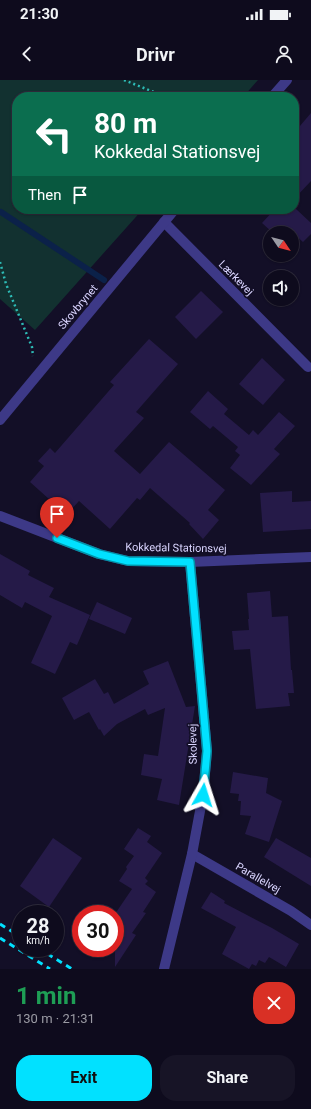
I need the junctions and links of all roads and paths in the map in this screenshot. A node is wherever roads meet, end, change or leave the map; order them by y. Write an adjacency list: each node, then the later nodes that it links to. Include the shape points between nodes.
1 (124, 80): 3 (path)
2 (287, 80): 4 (street)
3 (154, 92)
4 (276, 92)
5 (171, 214): 6 (street, Skovbrynet)
6 (164, 222): 8 (street, Lærkevej); 9 (street, Skovbrynet)
7 (0, 262): 9 (path, via 6,284 32,347)
8 (308, 367)
9 (36, 376): 10 (street, Skovbrynet)
10 (0, 420)
11 (0, 516): 13 (street, Kokkedal Stationsvej, via 99,554 128,561)
12 (311, 557): 13 (street, Kokkedal Stationsvej)
13 (190, 562): 14 (street, Skolevej, via 207,751 203,795)
14 (192, 854): 15 (street, Parallelvej, via 291,910); 16 (street, Skolevej)
15 (311, 925)
16 (164, 969)

